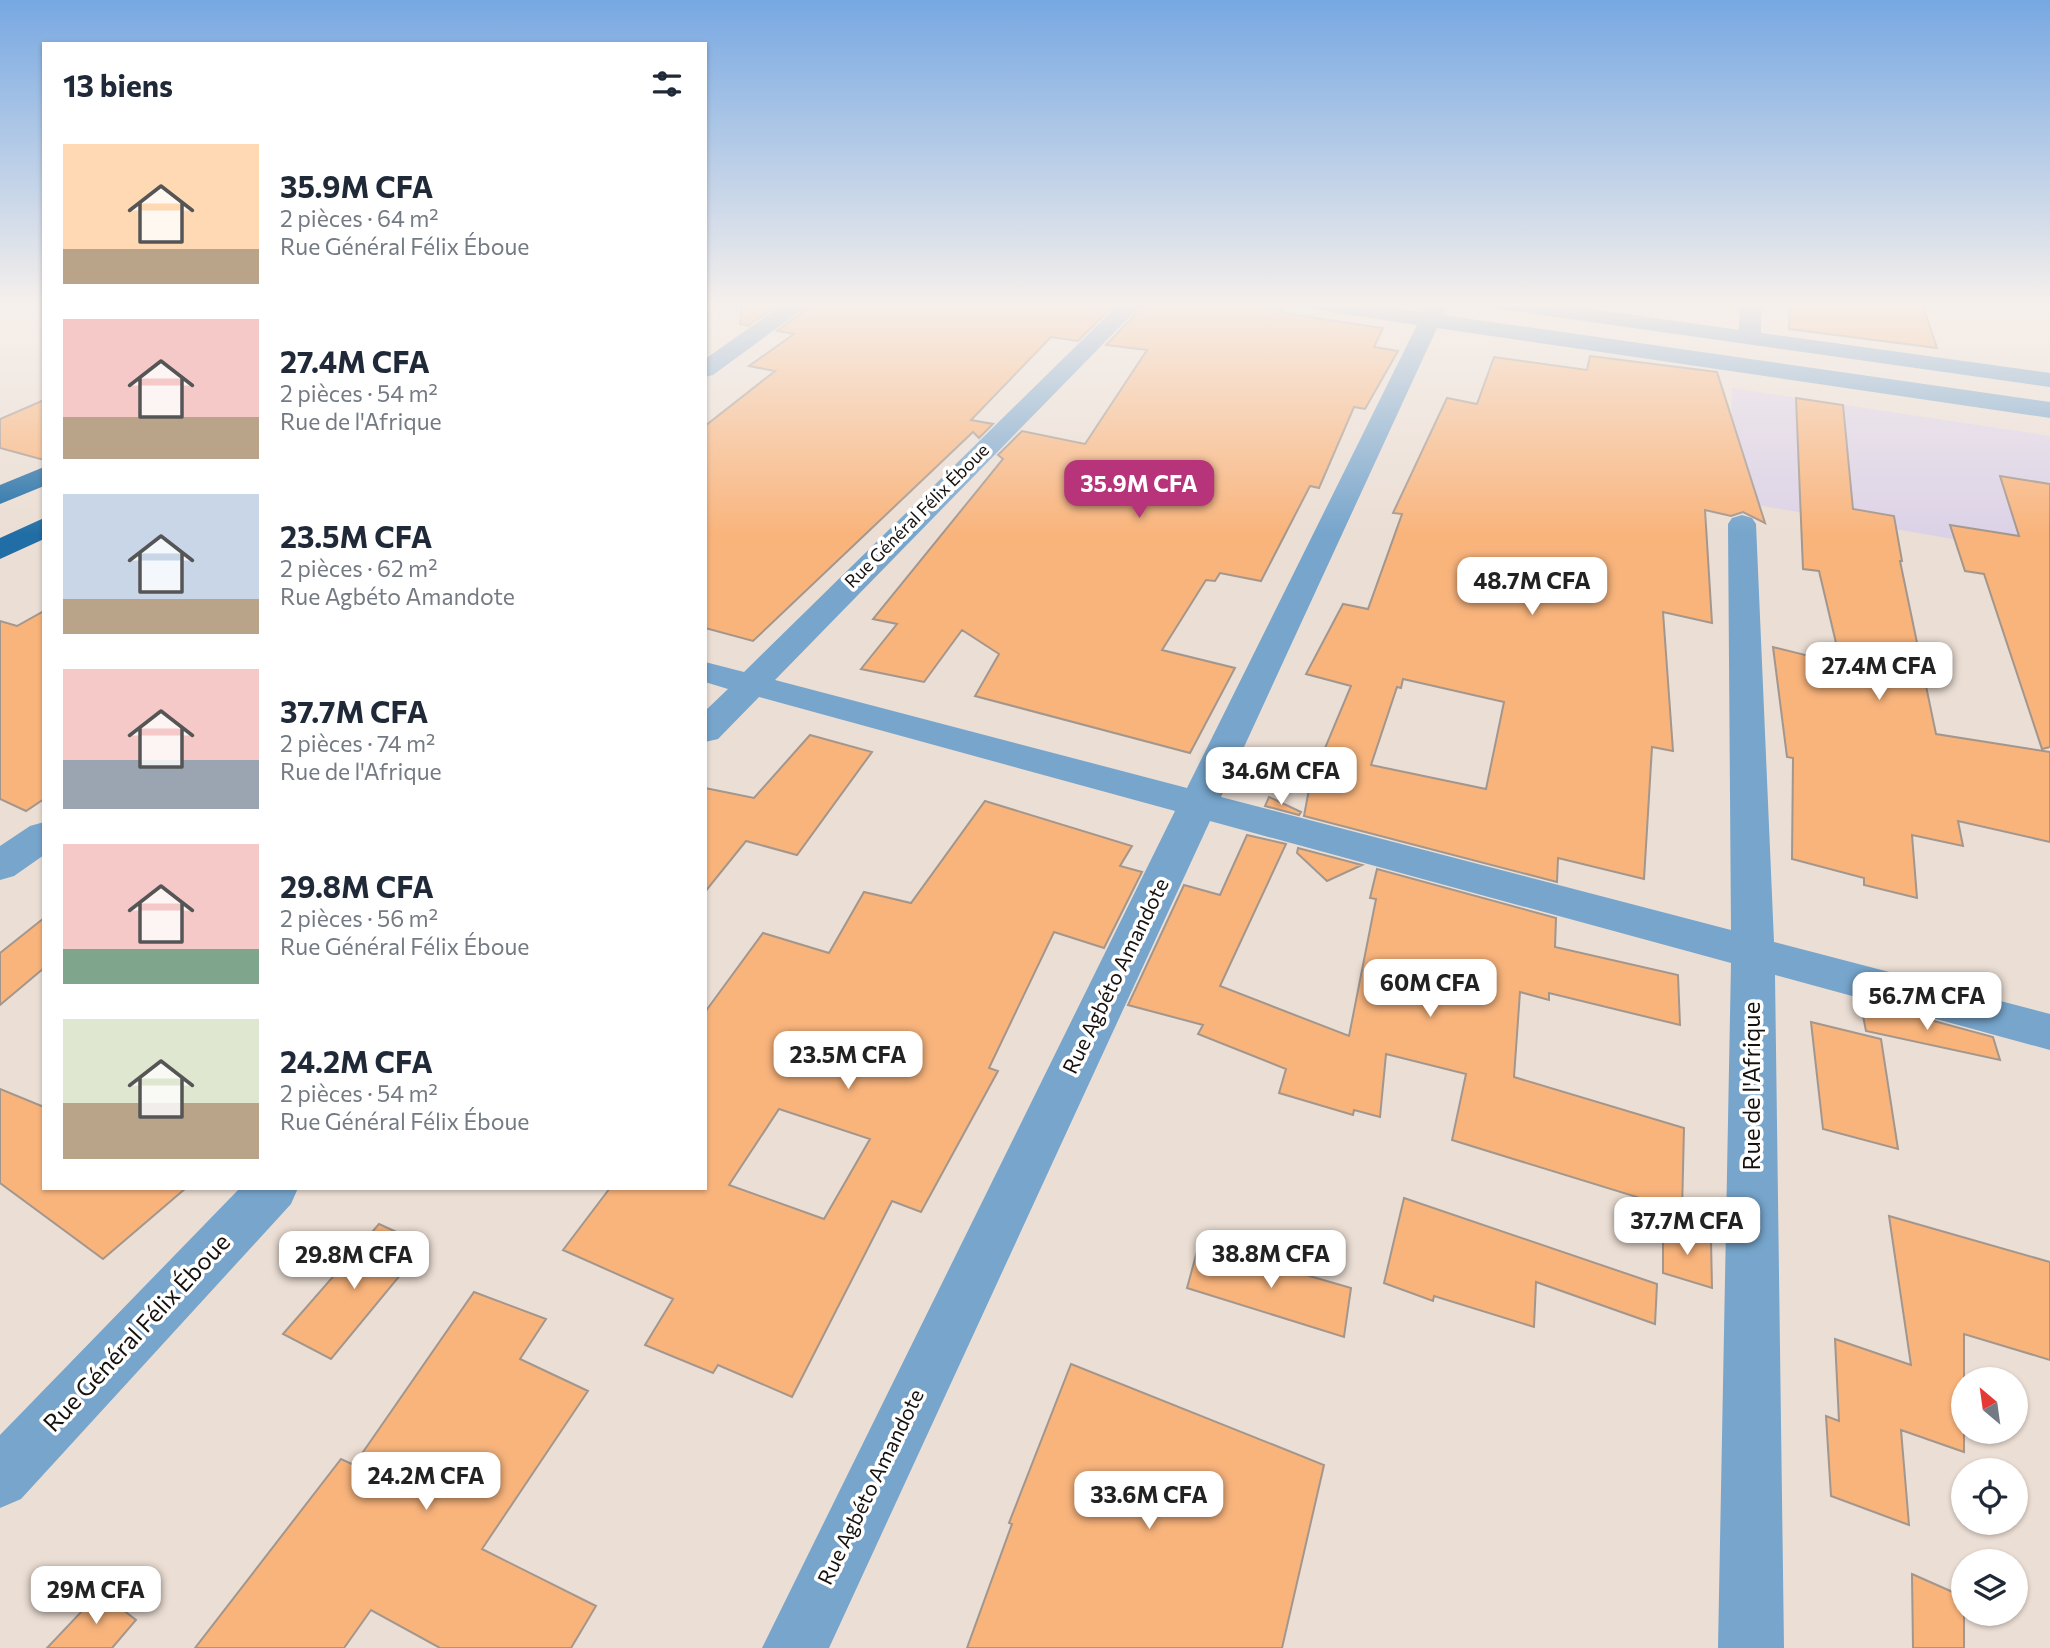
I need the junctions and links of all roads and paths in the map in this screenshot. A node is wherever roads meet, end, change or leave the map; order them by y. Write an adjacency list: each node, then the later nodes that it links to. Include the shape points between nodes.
1 (1055, 380): 11 (street, Rue Général Félix Éboue)
2 (1401, 380): 13 (street, Rue Agbéto Amandote)
3 (1861, 380): 4 (street)
4 (2050, 410)
5 (42, 476): 6 (main road)
6 (3, 493)
7 (1742, 524): 16 (street, Rue de l'Afrique)
8 (42, 528): 9 (main road)
9 (0, 550)
10 (707, 673): 11 (street)
11 (750, 684): 12 (street, Rue Général Félix Éboue); 13 (street)
12 (707, 729)
13 (1198, 804): 16 (street); 20 (street, Rue Agbéto Amandote)
14 (42, 836): 15 (street)
15 (0, 866)
16 (1753, 952): 17 (street); 21 (street, Rue de l'Afrique)
17 (2050, 1032)
18 (272, 1190): 19 (street, Rue Général Félix Éboue)
19 (0, 1478)
20 (794, 1648)
21 (1751, 1648)

